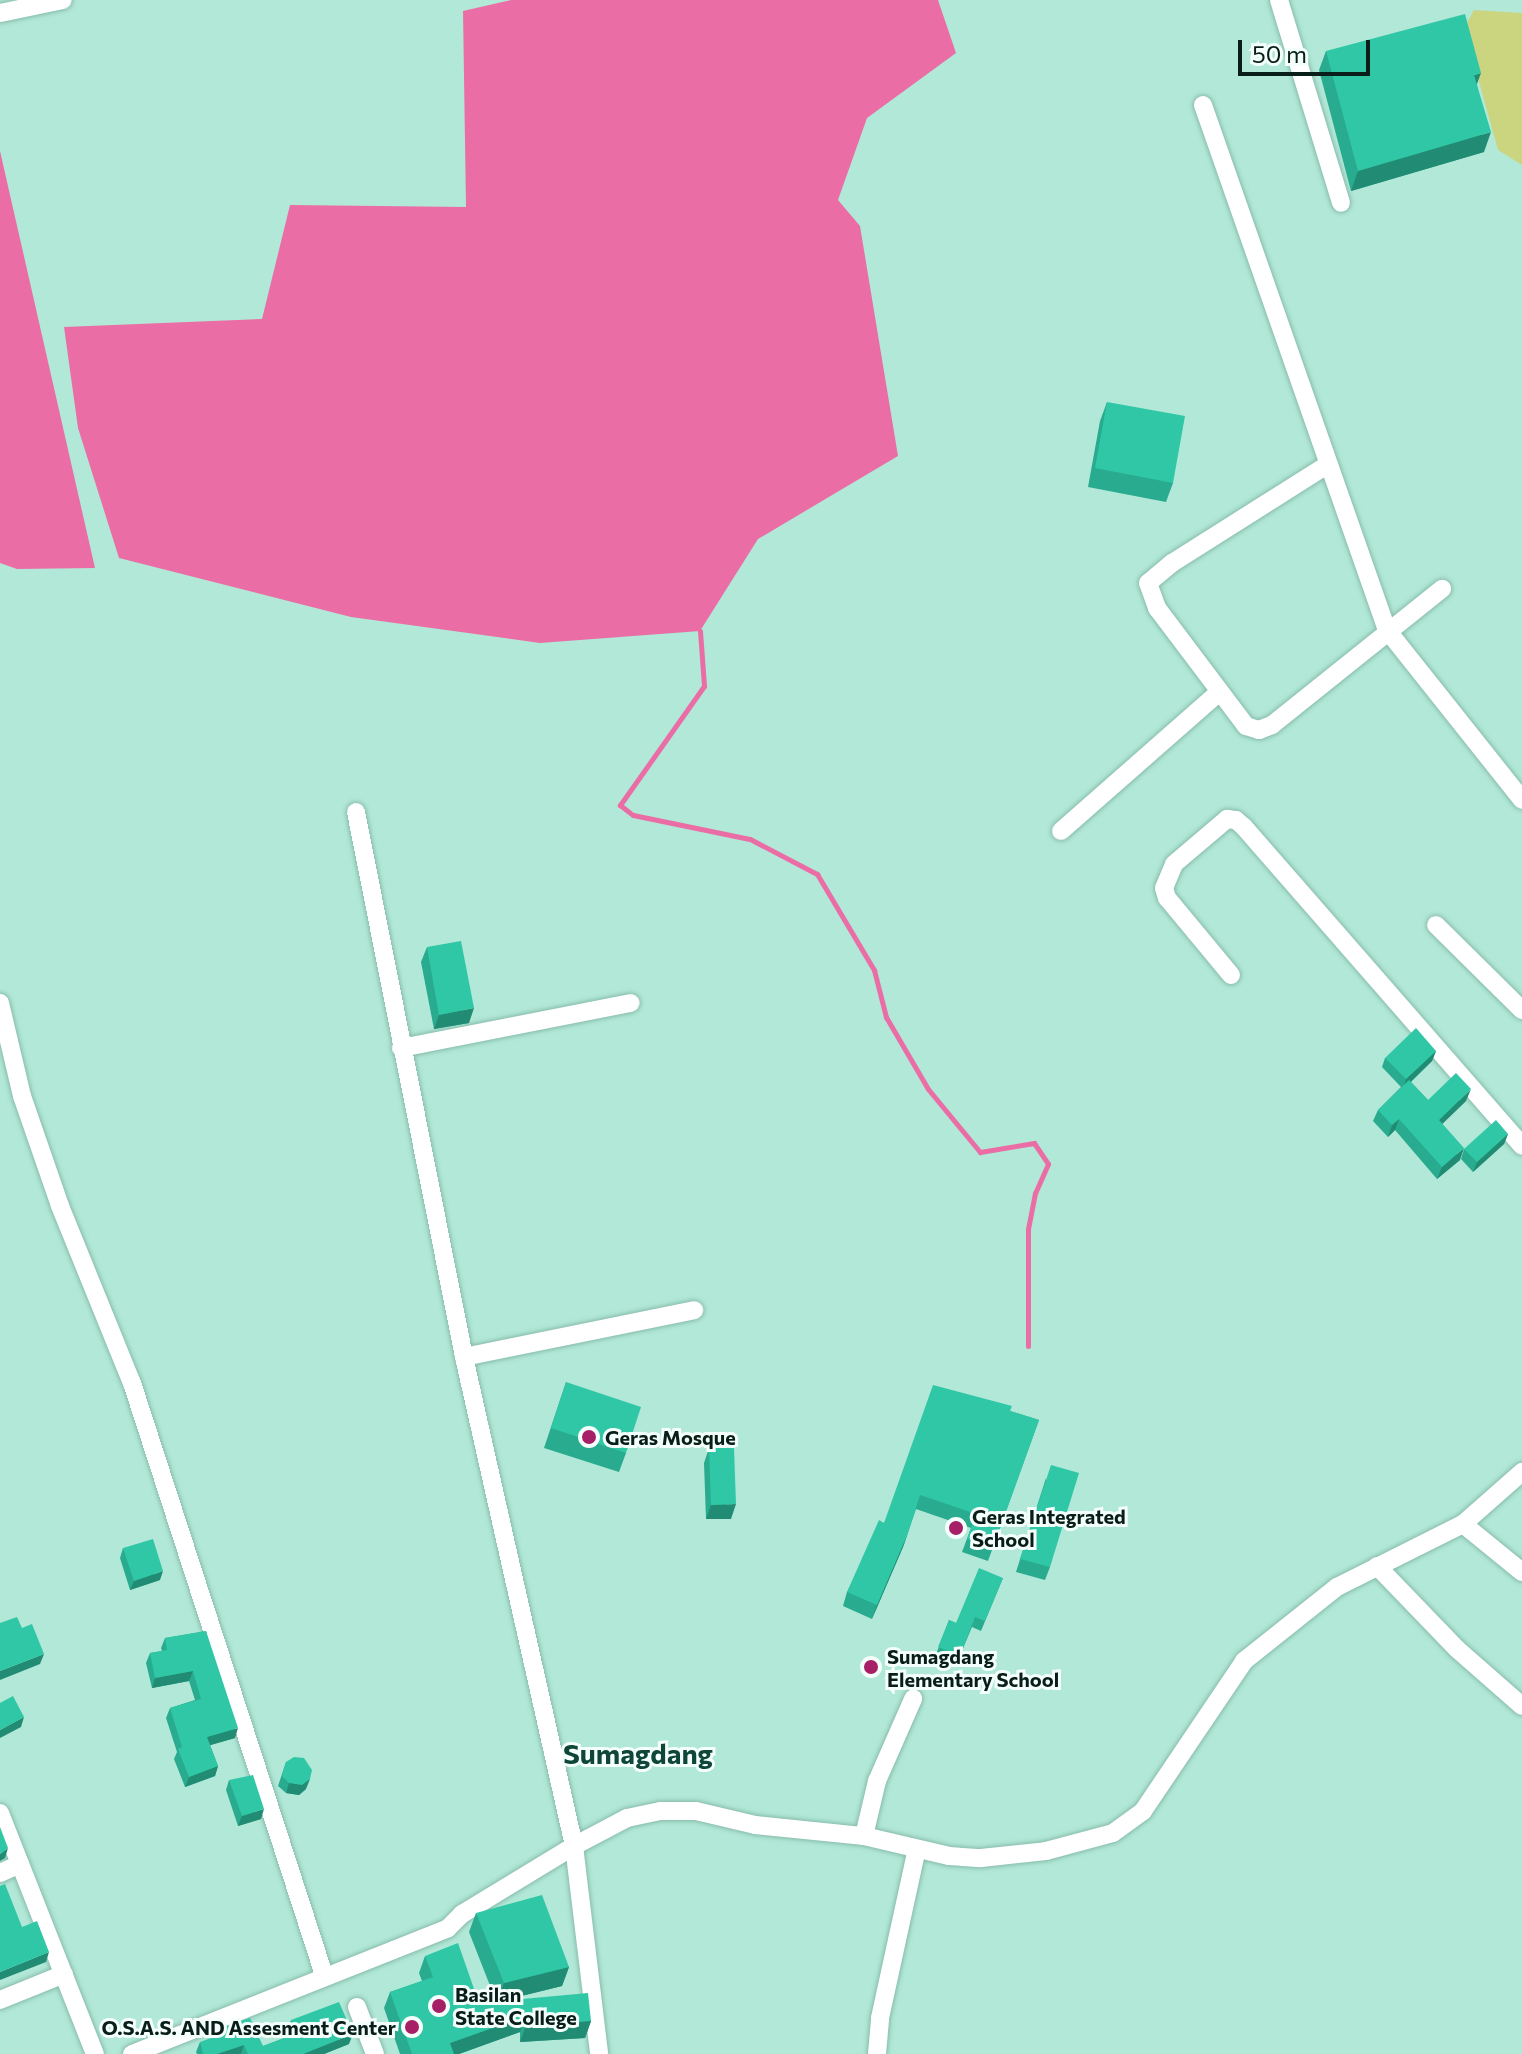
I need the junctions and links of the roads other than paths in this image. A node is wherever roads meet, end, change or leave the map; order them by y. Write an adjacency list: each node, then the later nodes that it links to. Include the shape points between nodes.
1 (63, 0): 3 (street)
2 (1279, 0): 5 (street)
3 (0, 13)
4 (1203, 105): 6 (street)
5 (1341, 203)
6 (1327, 465): 8 (street); 9 (street, via 1148,583 1157,608)
7 (1442, 589): 8 (street)
8 (1387, 630): 9 (street, via 1266,728 1246,726); 10 (street)
9 (1218, 693): 12 (street)
10 (1522, 800)
11 (356, 812): 18 (street)
12 (1061, 831)
13 (1436, 925): 17 (street)
14 (1231, 975): 19 (street, via 1164,888 1174,864 1227,819 1244,827)
15 (0, 1003): 35 (street, via 22,1096 132,1383)
16 (631, 1003): 18 (street)
17 (1522, 1010)
18 (401, 1048): 21 (street)
19 (1522, 1146)
20 (694, 1310): 21 (street)
21 (464, 1357): 30 (street)
22 (1522, 1472): 23 (street)
23 (1463, 1524): 24 (street); 25 (street)
24 (1377, 1566): 27 (street, via 1457,1649); 31 (street, via 1337,1587 1244,1661 1143,1811 1113,1833 1046,1851 981,1858)
25 (1522, 1572)
26 (913, 1699): 29 (street, via 877,1781)
27 (1522, 1706)
28 (0, 1813): 32 (street)
29 (864, 1836): 30 (street, via 755,1825 696,1811 660,1811 627,1818); 31 (street)
30 (574, 1846): 35 (street, via 462,1914 448,1928); 41 (street)
31 (917, 1849): 42 (street)
32 (20, 1864): 33 (street); 34 (street)
33 (0, 1873)
34 (64, 1974): 36 (street); 38 (street)
35 (324, 1975): 39 (street)
36 (0, 2000)
37 (357, 2007): 40 (street)
38 (95, 2054)
39 (132, 2054)
40 (375, 2054)
41 (599, 2054)
42 (877, 2054)

